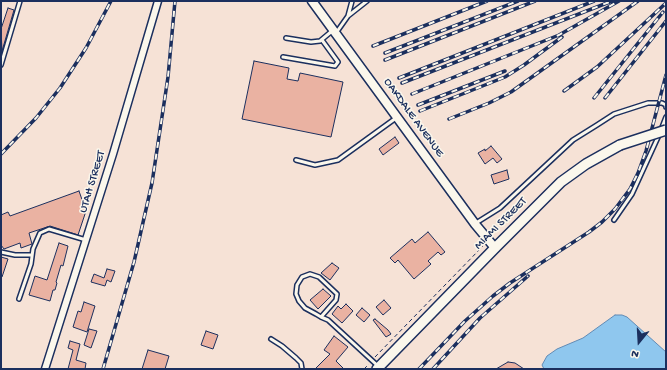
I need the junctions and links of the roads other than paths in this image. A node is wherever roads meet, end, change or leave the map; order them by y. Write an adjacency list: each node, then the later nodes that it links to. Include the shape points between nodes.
1 (20, 1): 11 (lane)
2 (158, 1): 19 (street, UTAH STREET)
3 (312, 1): 7 (street, OAKDALE AVENUE)
4 (352, 1): 6 (lane)
5 (367, 1): 6 (lane)
6 (348, 16): 7 (lane)
7 (335, 32): 9 (lane); 13 (street, OAKDALE AVENUE)
8 (286, 38): 9 (lane, via 312,42)
9 (322, 40): 10 (lane, via 338,62 336,66)
10 (283, 57)
11 (1, 65)
12 (666, 106): 18 (lane, via 648,103 614,114 573,140 500,208)
13 (398, 117): 16 (lane, via 338,160 315,165); 18 (street, OAKDALE AVENUE)
14 (666, 117): 17 (lane, via 632,194)
15 (666, 130): 20 (main road, MIAMI STREET, bridge, via 620,145 586,164 561,182)
16 (296, 160)
17 (614, 220)
18 (475, 224): 20 (street, OAKDALE AVENUE)
19 (86, 240): 22 (lane, via 49,229 40,233); 27 (street, UTAH STREET)
20 (494, 248): 26 (main road, MIAMI STREET)
21 (1, 252): 22 (lane)
22 (32, 255): 23 (lane)
23 (19, 299)
24 (321, 317): 24 (lane, via 305,308 296,294 296,285 302,277 310,274 319,277 337,294 336,300); 26 (lane, via 328,320)
25 (271, 339): 28 (lane, via 296,358)
26 (378, 368)
27 (45, 369)
28 (302, 369)

